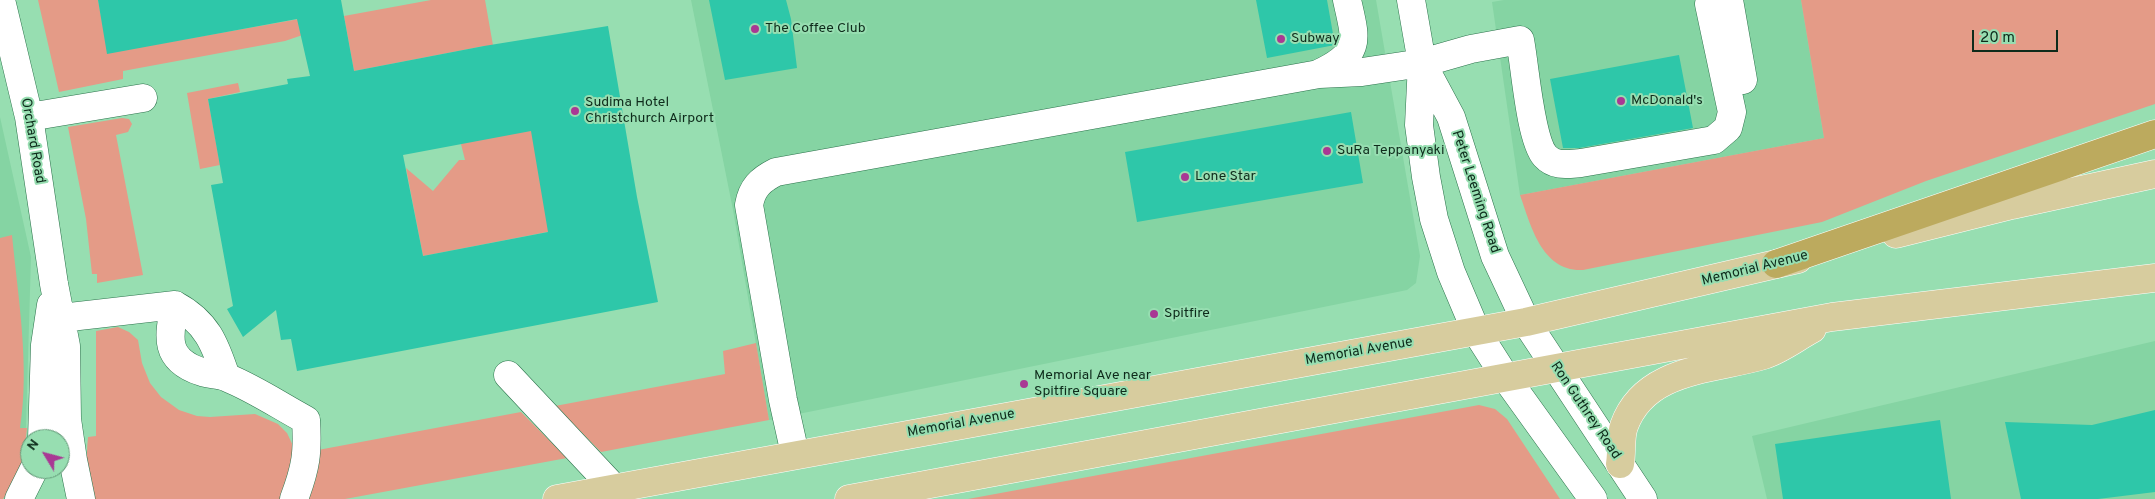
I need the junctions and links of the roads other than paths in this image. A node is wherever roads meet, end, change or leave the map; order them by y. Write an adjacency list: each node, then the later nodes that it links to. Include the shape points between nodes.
1 (1, 0): 8 (street, Orchard Road)
2 (1347, 0): 6 (street, via 1354,30 1350,53 1339,64)
3 (1411, 0): 5 (street, Peter Leeming Road)
4 (1719, 2): 5 (street, via 1732,112 1728,128 1714,140 1562,165 1553,162 1540,149 1520,40)
5 (1422, 63): 6 (street, via 1362,72); 17 (street, Peter Leeming Road, via 1451,117 1495,256); 18 (street, Peter Leeming Road, via 1418,125 1434,219 1451,272)
6 (1319, 74): 24 (street, via 776,172 764,178 751,193 749,205)
7 (143, 98): 8 (street)
8 (30, 117): 13 (street, Orchard Road)
9 (2155, 134): 11 (highway)
10 (2155, 174): 11 (main road, Memorial Avenue, via 2012,205)
11 (1776, 264): 17 (main road, Memorial Avenue)
12 (2155, 278): 15 (main road)
13 (54, 284): 16 (street, Orchard Road); 23 (street, Orchard Road, via 45,345)
14 (175, 304): 16 (street); 21 (street, via 200,322 210,335); 21 (street, via 169,337 179,361 203,373)
15 (1832, 317): 19 (main road); 25 (main road, via 1766,354 1677,375 1661,382 1646,393 1624,427)
16 (61, 318): 31 (street, Orchard Road, via 66,346 67,419)
17 (1526, 322): 18 (main road, Memorial Avenue); 19 (street, Ron Guthrey Road)
18 (1476, 331): 22 (street); 24 (main road, Memorial Avenue)
19 (1556, 368): 22 (main road); 25 (street, Ron Guthrey Road)
20 (508, 376): 27 (street)
21 (226, 377): 32 (street, via 306,420 308,450)
22 (1506, 378): 28 (main road); 34 (street)
23 (42, 429)
24 (795, 454): 27 (main road, Memorial Avenue)
25 (1620, 464): 35 (street, Ron Guthrey Road)
26 (29, 479): 30 (street)
27 (614, 488): 33 (main road, Memorial Avenue)
28 (947, 489): 29 (main road)
29 (865, 498)
30 (19, 499)
31 (81, 499)
32 (294, 499)
33 (557, 499)
34 (1594, 499)
35 (1643, 499)

